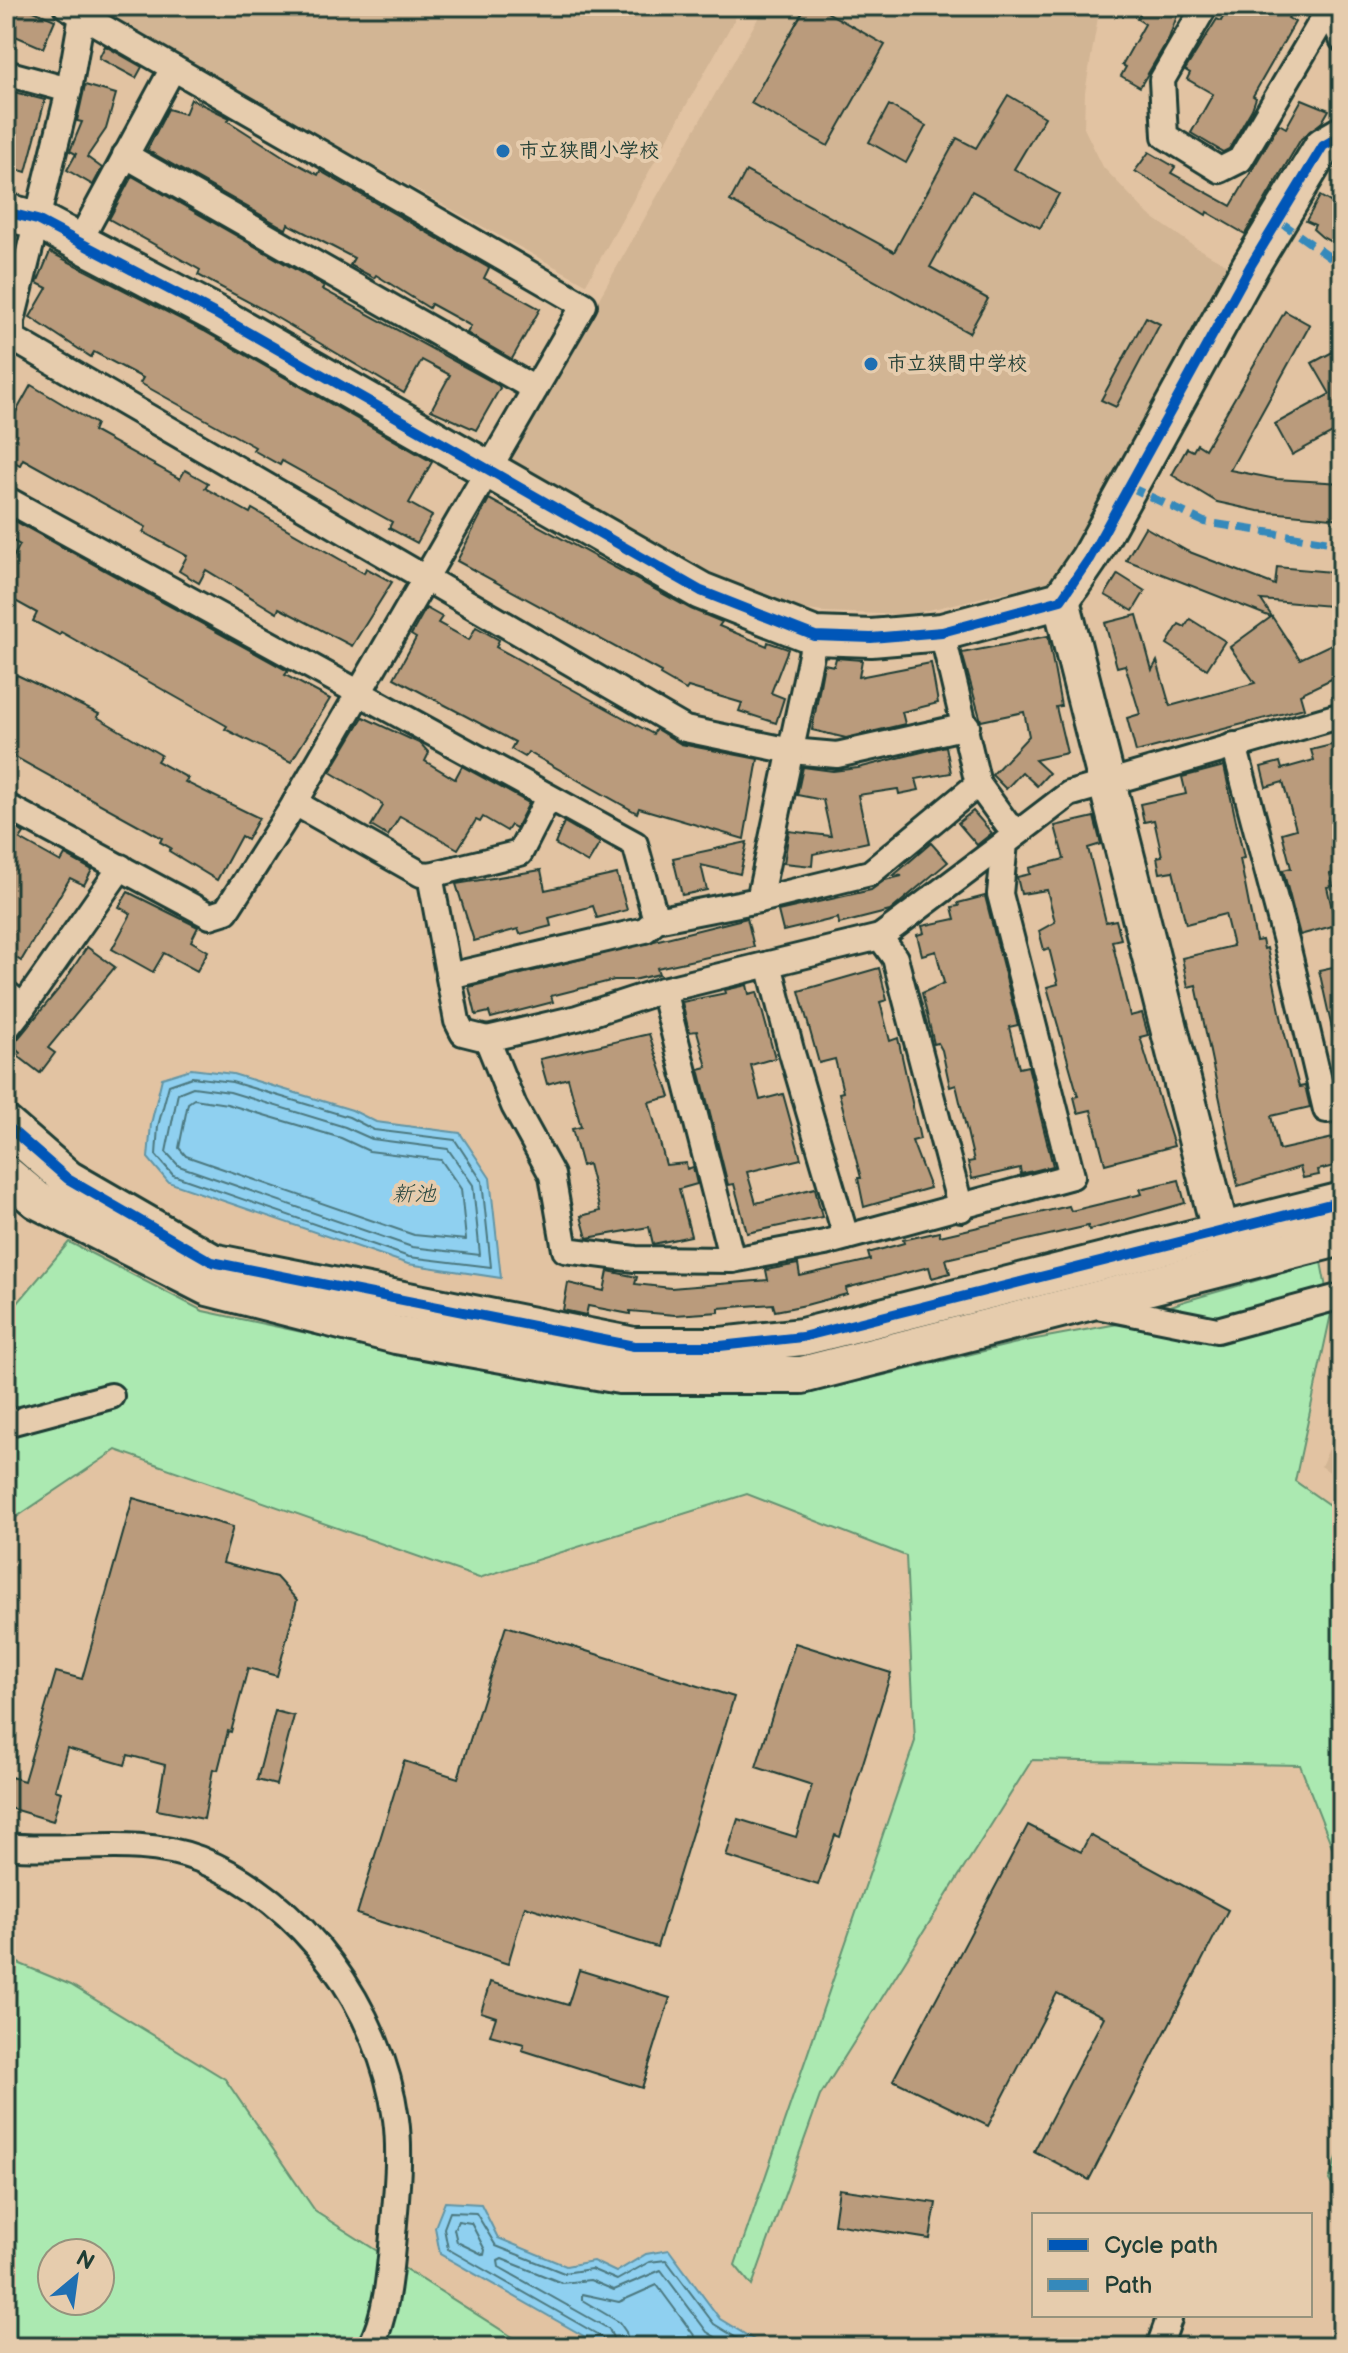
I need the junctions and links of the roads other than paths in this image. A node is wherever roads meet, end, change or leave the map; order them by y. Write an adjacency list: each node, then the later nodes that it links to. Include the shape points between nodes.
1 (1205, 6): 2 (street, via 1162,80 1165,136 1220,170 1240,160)
2 (1331, 7): 4 (street)
3 (78, 9): 5 (street); 7 (street)
4 (1342, 39)
5 (173, 68): 9 (street); 13 (street, via 584,305)
6 (6, 73): 7 (street)
7 (69, 90): 10 (street)
8 (1342, 135): 17 (street, via 1323,146 1251,265 1089,559)
9 (125, 155): 11 (street); 13 (street)
10 (22, 216): 11 (street); 12 (street)
11 (79, 242): 14 (street, via 214,313)
12 (8, 342): 16 (street)
13 (535, 389): 14 (street)
14 (488, 471): 16 (street); 19 (street, via 701,591)
15 (6, 499): 20 (street)
16 (426, 578): 20 (street); 24 (street, via 685,729)
17 (1061, 600): 18 (street); 25 (street)
18 (942, 632): 19 (street); 22 (street)
19 (815, 636): 24 (street)
20 (359, 693): 27 (street); 28 (street)
21 (1342, 715): 23 (street)
22 (967, 726): 24 (street, via 837,755); 26 (street)
23 (1234, 745): 25 (street); 42 (street, via 1326,1110)
24 (790, 750): 33 (street)
25 (1107, 783): 30 (street, via 1069,794); 49 (street)
26 (978, 784): 30 (street); 33 (street, via 870,873)
27 (548, 798): 32 (street, via 520,853); 34 (street, via 635,844)
28 (295, 803): 31 (street, via 226,911 210,916); 32 (street)
29 (6, 806): 31 (street)
30 (1011, 837): 35 (street); 46 (street, via 1000,894 1072,1176)
31 (121, 867): 39 (street)
32 (430, 875): 37 (street)
33 (759, 900): 34 (street)
34 (656, 920): 37 (street, via 645,930)
35 (880, 937): 36 (street); 46 (street, via 895,958)
36 (769, 964): 38 (street); 47 (street)
37 (449, 976): 41 (street, via 463,1033)
38 (663, 990): 41 (street); 50 (street)
39 (14, 1000): 40 (street)
40 (6, 1029)
41 (487, 1039): 50 (street, via 514,1106 552,1175 565,1250 635,1259)
42 (1342, 1108)
43 (6, 1125): 49 (street, via 68,1179 212,1262 634,1346 720,1346 802,1337)
44 (6, 1174): 52 (street, via 37,1200 208,1287 396,1335 620,1375 802,1375)
45 (1342, 1201): 49 (street)
46 (961, 1209): 47 (street)
47 (846, 1237): 50 (street)
48 (1342, 1237): 49 (street)
49 (1224, 1248): 52 (street)
50 (732, 1260)
51 (1342, 1296): 52 (street, via 1217,1330)
52 (1080, 1302)
53 (111, 1396): 54 (street)
54 (6, 1424)
55 (6, 1846): 57 (street, via 164,1848 201,1860 293,1918 327,1955 383,2065 396,2120 391,2264)
56 (1169, 2319): 58 (street)
57 (370, 2347)
58 (1159, 2347)

